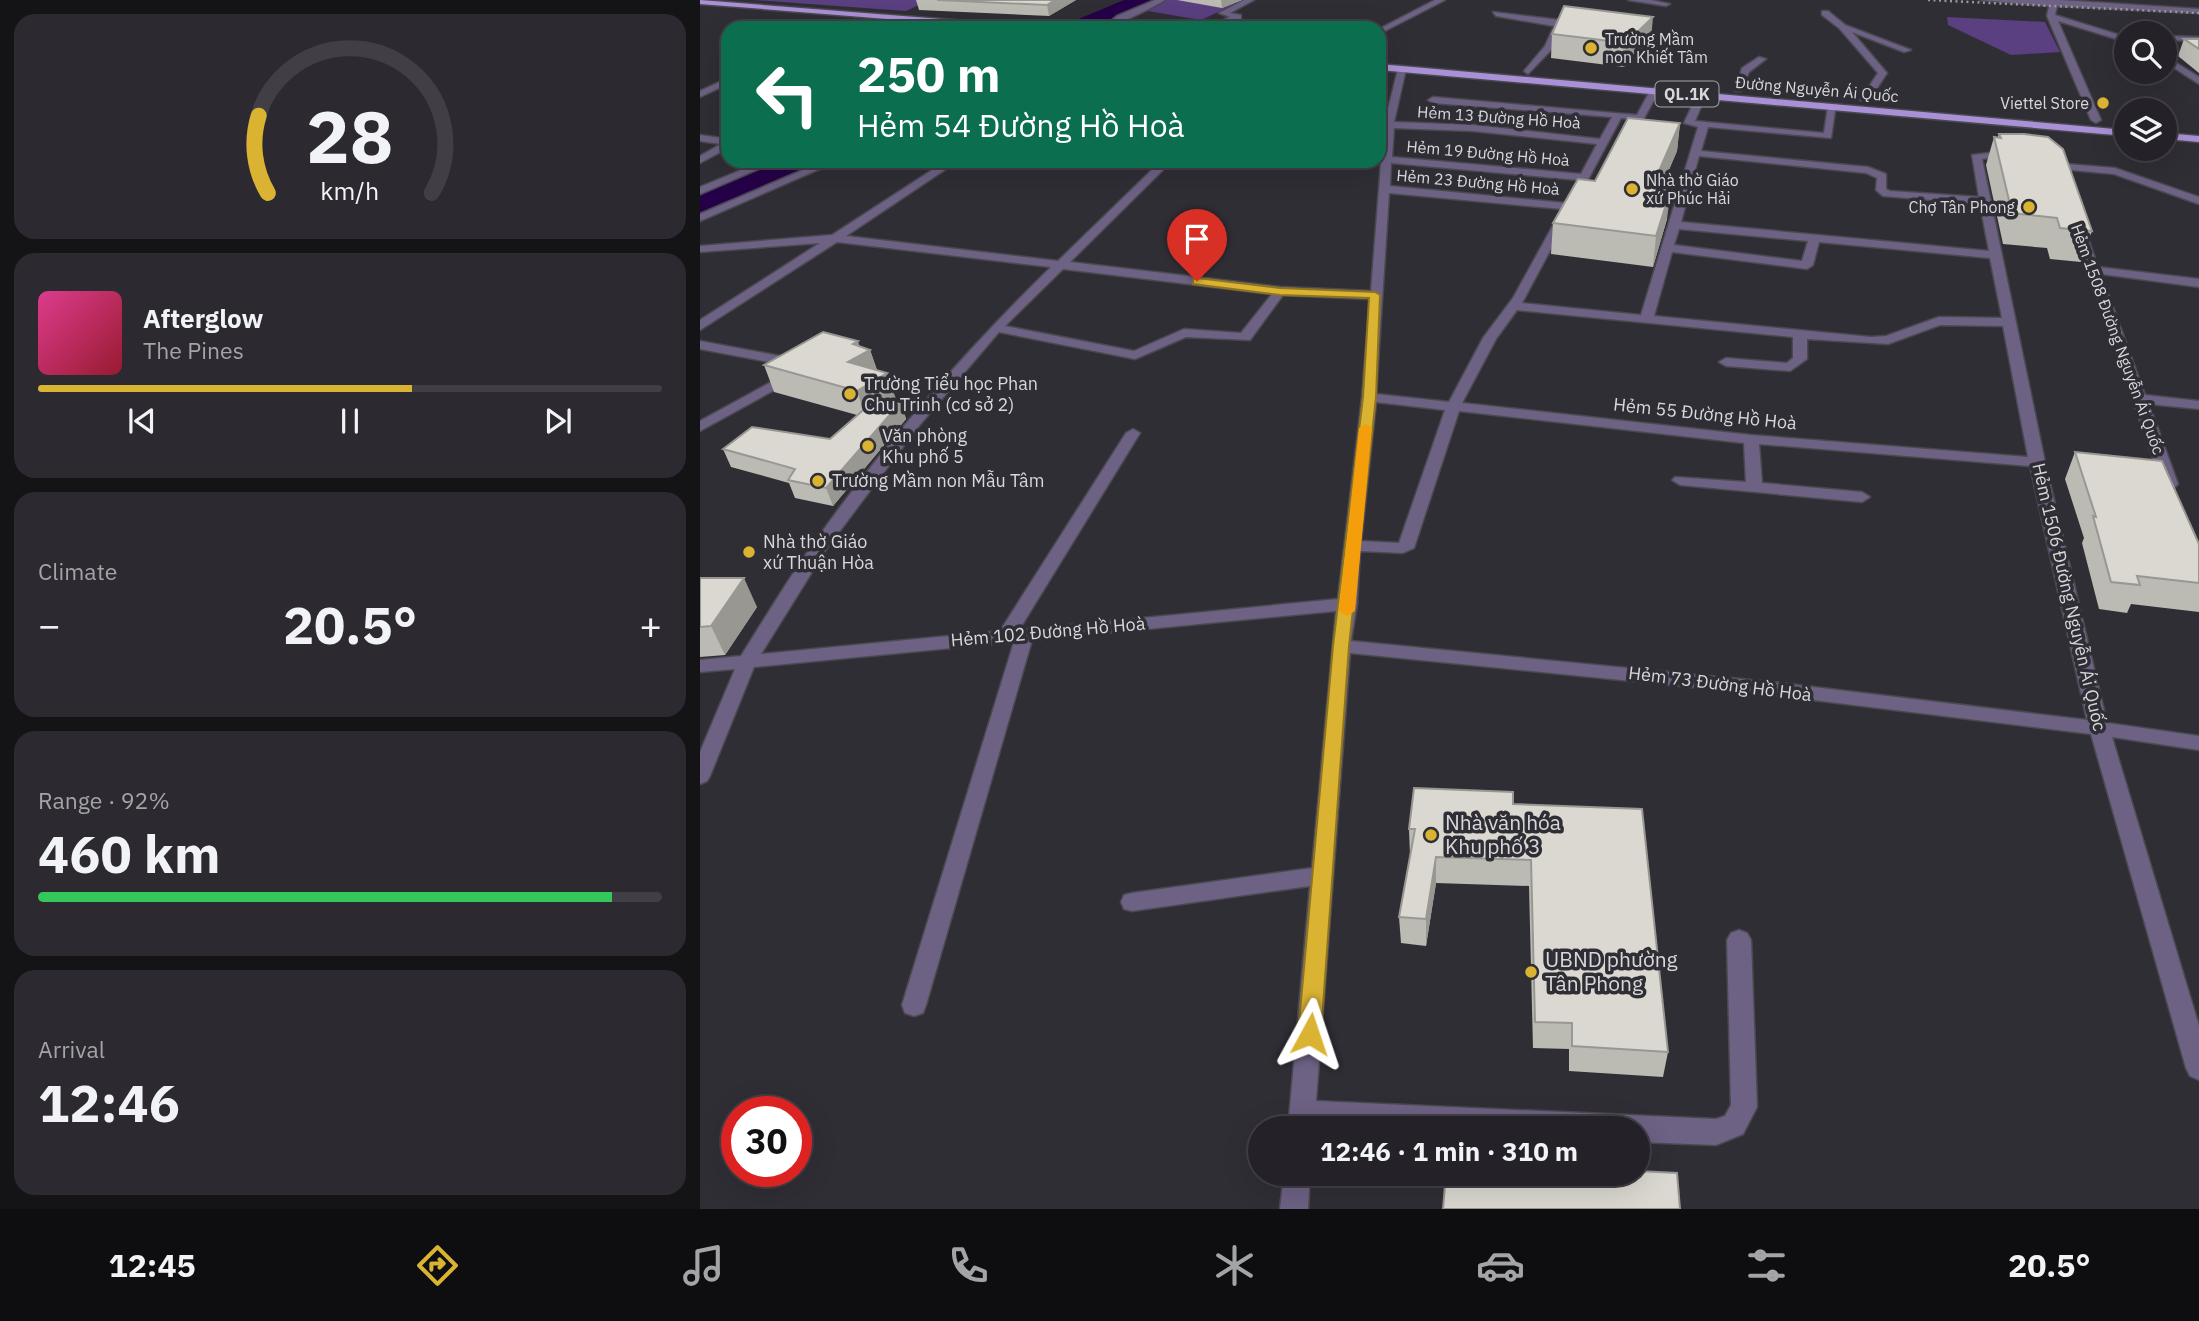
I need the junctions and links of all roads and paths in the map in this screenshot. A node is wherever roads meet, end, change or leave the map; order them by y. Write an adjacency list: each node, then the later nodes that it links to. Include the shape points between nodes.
1 (1161, 0): 17 (street)
2 (1250, 0): 18 (street, via 1223,13 1238,17)
3 (1441, 0): 21 (street)
4 (1632, 0): 8 (street)
5 (1984, 0): 7 (street)
6 (700, 2): 16 (main road)
7 (2054, 2): 10 (street); 14 (street)
8 (1666, 4)
9 (700, 9): 15 (main road)
10 (2199, 11)
11 (1825, 13): 20 (street)
12 (1496, 14): 19 (street)
13 (1570, 15): 19 (street)
14 (2051, 16): 22 (street); 46 (street)
15 (843, 21)
16 (941, 21)
17 (1117, 21)
18 (1227, 21)
19 (1558, 24): 31 (street, via 1549,47)
20 (1842, 26): 25 (street); 39 (street, via 1883,73)
21 (1386, 28)
22 (2114, 35)
23 (2177, 39): 24 (street)
24 (2199, 40)
25 (1907, 50)
26 (1386, 59): 31 (main road, Đường Nguyễn Ái Quốc / QL.1K)
27 (1762, 59): 34 (street, via 1742,72)
28 (2177, 66): 32 (street)
29 (1386, 68): 30 (main road, Đường Nguyễn Ái Quốc / QL.1K)
30 (1402, 69): 35 (main road, Đường Nguyễn Ái Quốc / QL.1K); 45 (street)
31 (1528, 71): 34 (main road, Đường Nguyễn Ái Quốc / QL.1K)
32 (2199, 81)
33 (721, 84): 36 (street)
34 (1738, 89): 39 (main road, Đường Nguyễn Ái Quốc / QL.1K)
35 (1654, 91): 37 (main road, Đường Nguyễn Ái Quốc / QL.1K); 41 (street, via 1640,118)
36 (704, 92)
37 (1701, 95): 40 (main road, Đường Nguyễn Ái Quốc / QL.1K); 43 (street, via 1689,123)
38 (1433, 100): 41 (street)
39 (1865, 100): 42 (main road, Đường Nguyễn Ái Quốc / QL.1K)
40 (1833, 106): 42 (main road, Đường Nguyễn Ái Quốc / QL.1K); 43 (street, via 1828,136)
41 (1618, 116): 54 (street)
42 (2006, 117): 46 (main road, Đường Nguyễn Ái Quốc / QL.1K); 67 (street, Hẻm 1506 Đường Nguyễn Ái Quốc, via 2018,153 1976,157)
43 (1704, 124): 56 (street)
44 (2114, 124): 46 (main road, Đường Nguyễn Ái Quốc / QL.1K)
45 (1389, 125): 54 (street, Hẻm 13 Đường Hồ Hoà, via 1473,128); 58 (street)
46 (2098, 125): 48 (main road, Đường Nguyễn Ái Quốc / QL.1K)
47 (2177, 128): 49 (main road)
48 (2114, 130)
49 (2199, 130)
50 (2177, 137): 52 (main road)
51 (700, 138): 53 (street)
52 (2199, 139)
53 (721, 142)
54 (1605, 142): 64 (street)
55 (721, 147): 57 (street)
56 (1695, 153): 67 (street, via 1868,170 1882,176 1881,190 1887,194); 72 (street)
57 (700, 160)
58 (1388, 160): 64 (street, Hẻm 19 Đường Hồ Hoà); 65 (street)
59 (2040, 162): 68 (street, via 2057,171 2115,171)
60 (755, 168): 66 (street)
61 (817, 168): 71 (street)
62 (943, 168): 73 (street)
63 (1160, 168): 78 (street)
64 (1585, 178): 69 (street)
65 (1386, 189): 69 (street, Hẻm 23 Đường Hồ Hoà); 82 (street)
66 (700, 191)
67 (1987, 201): 77 (street, Hẻm 1506 Đường Nguyễn Ái Quốc)
68 (2199, 201)
69 (1566, 206): 83 (street)
70 (2073, 211): 79 (street, Hẻm 1508 Đường Nguyễn Ái Quốc)
71 (700, 218)
72 (1674, 225): 74 (street); 75 (street)
73 (834, 238): 76 (street); 78 (street); 86 (street)
74 (1814, 240): 75 (street, via 1807,265); 77 (street)
75 (1667, 248): 84 (street)
76 (700, 249)
77 (1996, 255): 85 (street, Hẻm 1506 Đường Nguyễn Ái Quốc)
78 (1060, 265): 81 (street); 87 (street)
79 (2094, 270): 80 (street); 92 (street, Hẻm 1508 Đường Nguyễn Ái Quốc)
80 (2199, 283)
81 (1280, 291): 82 (street); 87 (street, via 1245,337 1184,333 1135,355)
82 (1375, 295): 91 (street)
83 (1514, 306): 84 (street); 94 (street, via 1490,338)
84 (1646, 320): 88 (street)
85 (2011, 322): 88 (street, via 1939,321 1880,341); 98 (street, Hẻm 1506 Đường Nguyễn Ái Quốc)
86 (700, 326)
87 (996, 328): 107 (street, via 820,546)
88 (1800, 334): 90 (street, via 1800,359 1790,367)
89 (700, 345): 95 (street, via 807,366)
90 (1726, 362)
91 (1369, 397): 94 (street, Hẻm 55 Đường Hồ Hoà); 103 (street)
92 (2140, 399): 93 (street); 101 (street, Hẻm 1508 Đường Nguyễn Ái Quốc)
93 (2199, 405)
94 (1453, 407): 97 (street, Hẻm 55 Đường Hồ Hoà); 103 (street, via 1408,544 1402,548)
95 (700, 427)
96 (1133, 433): 105 (street)
97 (1751, 439): 98 (street, Hẻm 55 Đường Hồ Hoà); 100 (street)
98 (2037, 462): 109 (street, Hẻm 1506 Đường Nguyễn Ái Quốc)
99 (1680, 480): 100 (street)
100 (1754, 487): 102 (street)
101 (2174, 495)
102 (1862, 497)
103 (1352, 546): 104 (street)
104 (1348, 604): 105 (street, Hẻm 102 Đường Hồ Hoà); 106 (street)
105 (1016, 635): 107 (street, Hẻm 102 Đường Hồ Hoà); 115 (street)
106 (1341, 646): 109 (street, Hẻm 73 Đường Hồ Hoà, via 1656,676); 112 (street)
107 (748, 660): 108 (street, Hẻm 102 Đường Hồ Hoà); 111 (street)
108 (700, 666)
109 (2099, 728): 110 (street, Hẻm 73 Đường Hồ Hoà); 116 (street, Hẻm 1506 Đường Nguyễn Ái Quốc)
110 (2199, 743)
111 (700, 776)
112 (1324, 875): 113 (street); 117 (street)
113 (1132, 902)
114 (1739, 940): 118 (street, via 1744,1107 1734,1125 1716,1132)
115 (914, 1005)
116 (2199, 1068)
117 (1302, 1116)
118 (1650, 1129)
119 (1296, 1186): 120 (street)
120 (1294, 1209)

